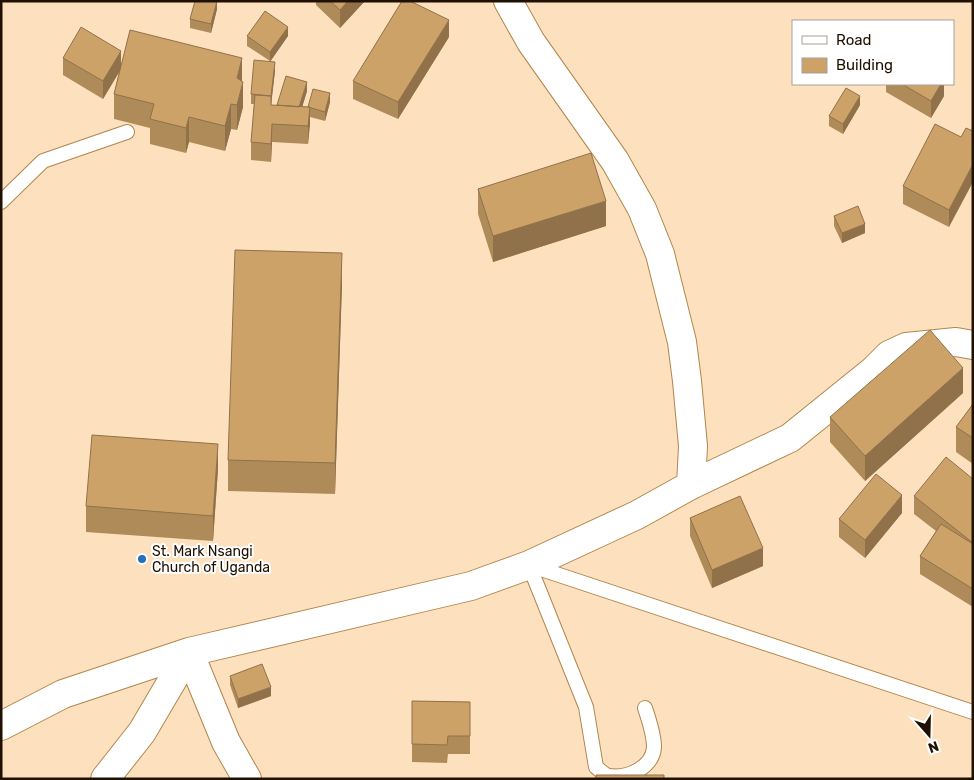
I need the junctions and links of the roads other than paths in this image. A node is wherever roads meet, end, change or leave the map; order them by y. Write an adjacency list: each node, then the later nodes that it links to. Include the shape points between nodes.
1 (508, 1): 5 (street, via 531,42 615,161 642,209 660,254 682,342 693,446)
2 (127, 132): 3 (lane, via 43,161)
3 (1, 202)
4 (973, 345): 5 (street, via 956,342 906,347 889,355 790,438)
5 (691, 485): 6 (street, via 637,515)
6 (529, 565): 7 (street, via 471,586); 8 (lane, via 586,708 596,767 603,773 610,776 632,775 647,764 654,748); 9 (lane)
7 (189, 652): 10 (street, via 63,694); 11 (street, via 142,732); 12 (street, via 226,742)
8 (645, 708)
9 (973, 712)
10 (1, 726)
11 (105, 779)
12 (247, 779)

